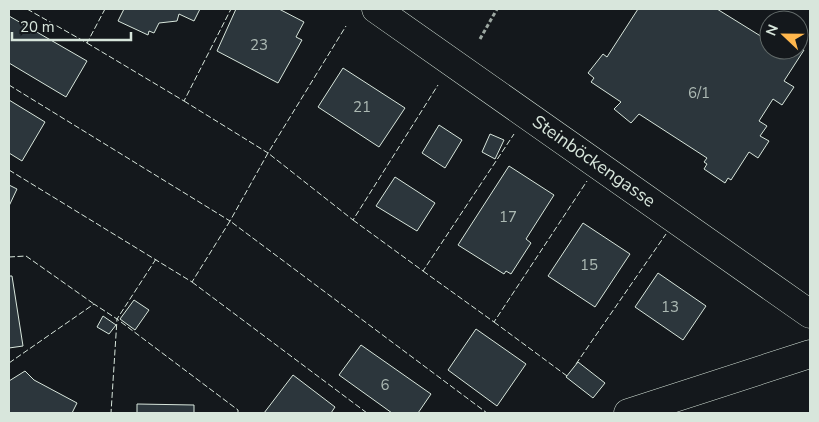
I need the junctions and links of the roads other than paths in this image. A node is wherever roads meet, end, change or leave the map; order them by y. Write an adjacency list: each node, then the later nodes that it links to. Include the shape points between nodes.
1 (376, 9): 2 (street, Steinböckengasse)
2 (810, 314)
3 (810, 354): 4 (street)
4 (628, 413)

